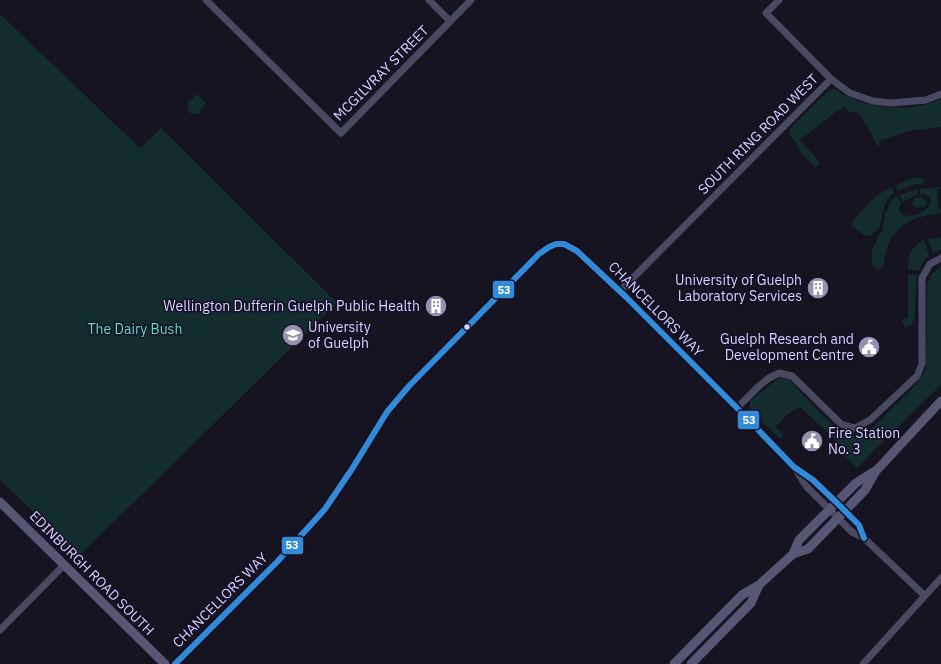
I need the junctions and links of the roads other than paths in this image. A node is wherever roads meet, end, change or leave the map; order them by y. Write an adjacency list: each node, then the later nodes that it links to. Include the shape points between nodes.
1 (206, 0): 5 (street, MCGILVRAY STREET, via 341,132)
2 (429, 0): 5 (street)
3 (471, 0): 5 (street, MCGILVRAY STREET)
4 (779, 0): 6 (street, via 766,13)
5 (450, 21)
6 (831, 79): 7 (street, SOUTH RING ROAD WEST, via 850,93 882,102 924,100); 9 (street, SOUTH RING ROAD WEST)
7 (941, 94)
8 (941, 258): 11 (street, via 930,264 922,278 922,364 918,376 870,420 855,428 841,424 792,376 779,374 759,386)
9 (620, 291): 11 (street, CHANCELLORS WAY); 23 (street, CHANCELLORS WAY, via 577,251 564,244 549,246 539,254 409,386 387,412 325,509 277,562)
10 (941, 401): 14 (main road, via 876,471 865,490)
11 (737, 408): 12 (street, CHANCELLORS WAY)
12 (794, 467): 14 (street, CHANCELLORS WAY, via 813,480); 15 (street, CHANCELLORS WAY, via 806,486)
13 (0, 502): 17 (main road, EDINBURGH ROAD SOUTH)
14 (840, 506): 15 (main road); 16 (street, CHANCELLORS WAY, via 859,525)
15 (834, 514): 16 (street, CHANCELLORS WAY, via 852,532); 19 (main road, via 808,549 793,554)
16 (864, 538): 20 (street)
17 (64, 565): 21 (street); 22 (main road, EDINBURGH ROAD SOUTH)
18 (941, 578): 20 (street)
19 (759, 585): 24 (main road, via 742,595); 25 (main road, via 751,603)
20 (924, 595): 26 (street)
21 (0, 630)
22 (165, 664)
23 (175, 664)
24 (674, 664)
25 (691, 664)
26 (863, 664)

